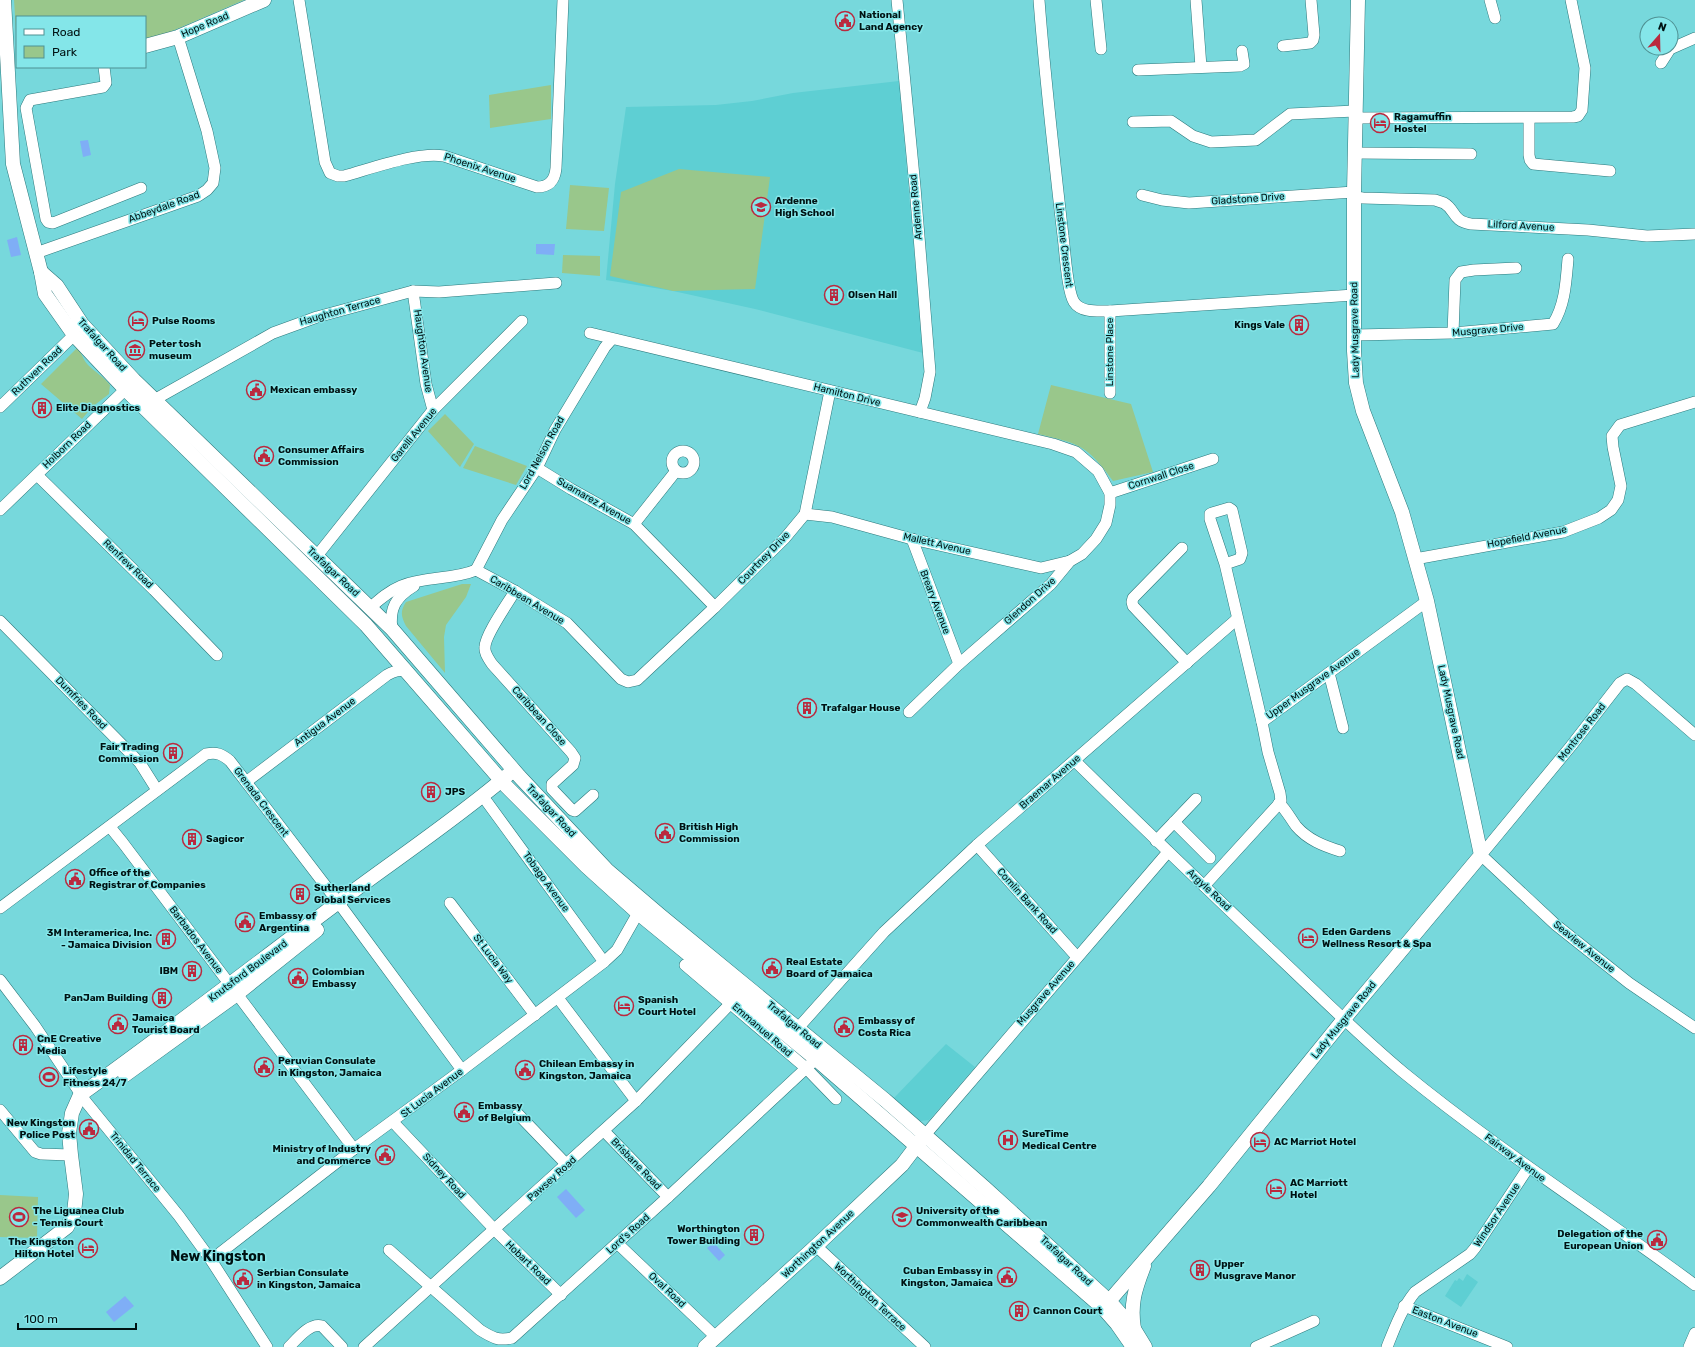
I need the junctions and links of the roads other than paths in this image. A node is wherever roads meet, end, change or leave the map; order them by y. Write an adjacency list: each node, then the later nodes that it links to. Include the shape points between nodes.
1 (4, 0): 21 (main road, Trafalgar Road)
2 (264, 0): 14 (main road, Hope Road)
3 (299, 0): 4 (street, Phoenix Avenue, via 325,162 330,173 344,176 418,156 435,154 544,188 553,180 556,168)
4 (563, 0)
5 (896, 0): 56 (street, Ardenne Road, via 930,372)
6 (1039, 0): 42 (street, Linstone Crescent, via 1046,96 1071,295 1084,310)
7 (1096, 0): 18 (street)
8 (1196, 0): 22 (street)
9 (1311, 0): 17 (street, via 1313,40 1310,43)
10 (1358, 0): 25 (main road, Lady Musgrave Road)
11 (1490, 0): 13 (street)
12 (1571, 0): 26 (street, via 1585,68 1582,110 1578,116 1573,117)
13 (1495, 18)
14 (178, 37): 16 (main road, Hope Road); 35 (street, Abbeydale Road, via 207,131 215,168 213,183 198,196)
15 (1695, 38): 20 (street, via 1670,49)
16 (146, 46)
17 (1283, 46)
18 (1101, 49)
19 (1242, 50): 22 (street, via 1243,65)
20 (1661, 63)
21 (8, 67): 35 (main road, Trafalgar Road, via 12,164)
22 (1201, 67): 24 (street)
23 (104, 68): 31 (street, via 106,83 103,87 30,100 26,108 46,219 52,223)
24 (1138, 70)
25 (1355, 114): 26 (street); 27 (street, via 1290,114 1256,140 1211,142 1193,136 1171,121); 28 (main road, Lady Musgrave Road)
26 (1529, 118): 30 (street, via 1529,155 1534,164)
27 (1133, 122)
28 (1355, 153): 29 (street); 32 (main road, Lady Musgrave Road)
29 (1471, 154)
30 (1610, 171)
31 (141, 188)
32 (1355, 194): 33 (street, Gladstone Drive, via 1189,203); 34 (street, Lilford Avenue, via 1363,198 1435,200 1445,204 1463,223 1647,236); 41 (main road, Lady Musgrave Road)
33 (1142, 195)
34 (1695, 234)
35 (36, 253): 38 (main road, Trafalgar Road)
36 (1568, 259): 45 (street, Musgrave Drive, via 1560,312 1553,324)
37 (1516, 268): 45 (street, via 1461,272 1455,280)
38 (41, 272): 46 (main road, Trafalgar Road, via 45,294); 49 (main road, Trafalgar Road, via 57,286 82,324)
39 (556, 283): 40 (street, Haughton Terrace, via 439,292)
40 (413, 291): 53 (street, Haughton Terrace, via 317,317 273,333); 55 (street, Haughton Avenue)
41 (1354, 295): 42 (street, Linstone Crescent); 47 (main road, Lady Musgrave Road)
42 (1110, 311): 51 (street, Linstone Place)
43 (522, 321): 55 (street, Garelli Avenue)
44 (590, 333): 48 (street, Hamilton Drive)
45 (1453, 333): 47 (street, Musgrave Drive)
46 (74, 335): 49 (main road, Trafalgar Road); 54 (street, Ruthven Road)
47 (1355, 335): 70 (main road, Lady Musgrave Road, via 1356,383 1363,411 1402,512)
48 (612, 339): 50 (street, Hamilton Drive); 60 (street, Lord Nelson Road, via 555,430)
49 (130, 384): 53 (main road, Trafalgar Road); 62 (street, Holborn Road)
50 (830, 391): 56 (street, Hamilton Drive); 65 (street, Courtney Drive)
51 (1110, 393)
52 (1695, 402): 70 (street, Hopefield Avenue, via 1620,425 1612,436 1621,486 1618,500 1611,510 1599,518 1563,532)
53 (150, 404): 69 (main road, Trafalgar Road, via 249,484); 81 (main road, Trafalgar Road)
54 (0, 406)
55 (432, 410): 58 (street, Garelli Avenue)
56 (920, 412): 63 (street, Hamilton Drive, via 1053,444 1076,452 1098,471)
57 (406, 425): 58 (street)
58 (414, 434): 69 (street, Garelli Avenue)
59 (1212, 459): 63 (street, Cornwall Close)
60 (537, 468): 66 (street, Suamarez Avenue); 73 (street, Lord Nelson Road, via 502,520)
61 (676, 471): 66 (street)
62 (37, 475): 64 (street, Holborn Road); 83 (street, Renfrew Road)
63 (1110, 493): 71 (street, Glendon Drive, via 1106,523 1096,540)
64 (0, 510)
65 (805, 514): 67 (street, Mallett Avenue, via 832,517); 78 (street, Courtney Drive, via 785,538)
66 (634, 524): 78 (street, Suamarez Avenue)
67 (912, 539): 71 (street, Mallett Avenue, via 1042,568); 85 (street, Breary Avenue)
68 (1182, 548): 84 (street, via 1132,602)
69 (316, 557): 77 (main road, Trafalgar Road)
70 (1415, 558): 76 (main road, Lady Musgrave Road)
71 (1070, 562): 85 (street, Glendon Drive, via 1051,584)
72 (1225, 564): 72 (street, via 1210,514 1226,507 1232,510 1242,553 1240,559); 79 (street)
73 (476, 570): 74 (street); 75 (street, Caribbean Avenue)
74 (422, 581): 77 (street, via 401,586); 82 (street, via 398,597 390,618)
75 (516, 591): 88 (street, Caribbean Avenue, via 566,623 614,673); 99 (street, Caribbean Close, via 489,635 485,647 487,657 575,758 573,765 552,784 552,789 575,811)
76 (1427, 601): 87 (street, Upper Musgrave Avenue); 110 (main road, Lady Musgrave Road)
77 (371, 607): 81 (main road); 82 (main road, Trafalgar Road)
78 (715, 607): 88 (street, Courtney Drive, via 637,680)
79 (1237, 620): 84 (street, Braemar Avenue); 90 (street)
80 (0, 621): 98 (street, Dumfries Road, via 140,763)
81 (366, 625): 86 (main road, Trafalgar Road)
82 (392, 629): 95 (main road, Trafalgar Road)
83 (218, 655)
84 (1187, 663): 94 (street, Braemar Avenue)
85 (959, 664): 89 (street, Glendon Drive)
86 (408, 672): 93 (main road, Trafalgar Road); 96 (street, Antigua Avenue, via 395,671 387,675)
87 (1329, 673): 90 (street, Upper Musgrave Avenue); 91 (street)
88 (628, 682)
89 (909, 712)
90 (1262, 722): 103 (street, Upper Musgrave Avenue, via 1280,793)
91 (1343, 728)
92 (1695, 735): 110 (street, Montrose Road, via 1636,684 1627,679 1620,682)
93 (483, 757): 97 (main road, Trafalgar Road); 100 (main road, via 492,776)
94 (1075, 761): 106 (street, Argyle Road); 107 (street, Braemar Avenue)
95 (516, 773): 97 (main road, Knutsford Boulevard); 126 (main road, Trafalgar Road, via 607,870)
96 (246, 782): 98 (street, Grenada Crescent, via 230,761 222,754 214,753 206,754); 114 (street, Grenada Crescent)
97 (504, 783): 100 (main road, Knutsford Boulevard); 102 (main road, Trafalgar Road)
98 (157, 790): 105 (street, Grenada Crescent)
99 (593, 795)
100 (489, 797): 102 (main road, via 503,793); 114 (main road, Knutsford Boulevard); 118 (street, Tobago Avenue)
101 (1196, 799): 104 (street)
102 (519, 800): 116 (main road, Trafalgar Road)
103 (1279, 803): 108 (street, via 1304,833 1318,843); 112 (street)
104 (1174, 822): 106 (street); 111 (street)
105 (110, 827): 115 (street, Grenada Crescent); 121 (street, Barbados Avenue)
106 (1156, 841): 109 (street, Argyle Road)
107 (976, 845): 117 (street, Comlin Bank Road); 126 (street, Braemar Avenue, via 884,932)
108 (1340, 851)
109 (1168, 852): 112 (street, Argyle Road); 117 (street, Musgrave Avenue)
110 (1481, 855): 125 (main road, Lady Musgrave Road); 127 (street, Seaview Avenue, via 1556,925 1629,983)
111 (1210, 858)
112 (1204, 886): 125 (street, Argyle Road)
113 (450, 903): 124 (street, St Lucia Way)
114 (341, 906): 121 (main road, Knutsford Boulevard); 129 (street, Grenada Crescent)
115 (0, 908)
116 (638, 913): 118 (street, St Lucia Avenue, via 618,950); 128 (main road, Trafalgar Road)
117 (1077, 957): 137 (street, Musgrave Avenue)
118 (604, 962): 122 (street, St Lucia Avenue)
119 (685, 965): 123 (street, Emmanuel Road)
120 (0, 980): 130 (street, Trinidad Terrace, via 35,1026)
121 (233, 989): 130 (main road, Knutsford Boulevard); 139 (street, Barbados Avenue)
122 (558, 998): 124 (street, St Lucia Avenue); 132 (street)
123 (731, 1003): 128 (street, Emmanuel Road); 132 (street, Pawsey Road)
124 (535, 1015): 129 (street, St Lucia Avenue)
125 (1344, 1019): 142 (street, Fairway Avenue, via 1406,1074); 148 (main road, Lady Musgrave Road)
126 (798, 1028): 137 (main road, Trafalgar Road)
127 (1695, 1028)
128 (811, 1063): 131 (street, Emmanuel Road); 138 (main road, Trafalgar Road); 143 (street, Lord's Road)
129 (462, 1070): 135 (street, St Lucia Avenue)
130 (83, 1099): 140 (main road, via 72,1114); 149 (street, Trinidad Terrace, via 179,1216)
131 (836, 1099)
132 (636, 1101): 136 (street, Pawsey Road)
133 (0, 1110): 140 (street, via 35,1152)
134 (518, 1114): 141 (street)
135 (393, 1122): 139 (street, St Lucia Avenue); 144 (street, Sidney Road)
136 (604, 1131): 141 (street, Pawsey Road); 143 (street, Brisbane Road)
137 (925, 1135): 138 (main road, Worthington Avenue); 150 (main road, Trafalgar Road)
138 (916, 1146): 146 (main road, Worthington Avenue, via 902,1165); 156 (main road, Trafalgar Road)
139 (354, 1150): 149 (street, St Lucia Avenue)
140 (71, 1156): 151 (main road, via 76,1194 74,1213 67,1227)
141 (567, 1165): 144 (street, Pawsey Road)
142 (1528, 1168): 153 (street, Fairway Avenue); 157 (street, Windsor Avenue, via 1470,1254 1415,1292)
143 (668, 1197): 145 (street, Lord's Road)
144 (495, 1230): 154 (street, Pawsey Road); 155 (street, Hobart Road)
145 (617, 1244): 155 (street, Lord's Road); 161 (street, Oval Road)
146 (816, 1246): 161 (main road, Worthington Avenue); 166 (street, Worthington Terrace)
147 (389, 1250): 154 (street)
148 (1149, 1257): 152 (main road, Lady Musgrave Road); 159 (main road, via 1132,1305)
149 (211, 1260): 162 (street, Trinidad Terrace)
150 (1077, 1271): 152 (main road, via 1105,1287 1115,1287); 156 (main road, Trafalgar Road)
151 (0, 1278)
152 (1128, 1280): 156 (main road, Lady Musgrave Road)
153 (1695, 1285)
154 (431, 1286): 155 (street, Lord's Road, via 480,1330 496,1339 505,1340 512,1338); 165 (street, Pawsey Road)
155 (561, 1295)
156 (1106, 1305): 159 (main road); 167 (main road)
157 (1404, 1306): 170 (street, Windsor Avenue); 171 (street, Easton Avenue)
158 (1314, 1321): 169 (street)
159 (1134, 1329): 168 (main road)
160 (1695, 1333): 172 (street)
161 (712, 1343)
162 (267, 1347)
163 (288, 1347): 164 (street, via 312,1326 318,1325)
164 (342, 1347)
165 (364, 1347)
166 (925, 1347)
167 (1133, 1347)
168 (1145, 1347)
169 (1256, 1347)
170 (1386, 1347)
171 (1507, 1347)
172 (1689, 1347)

